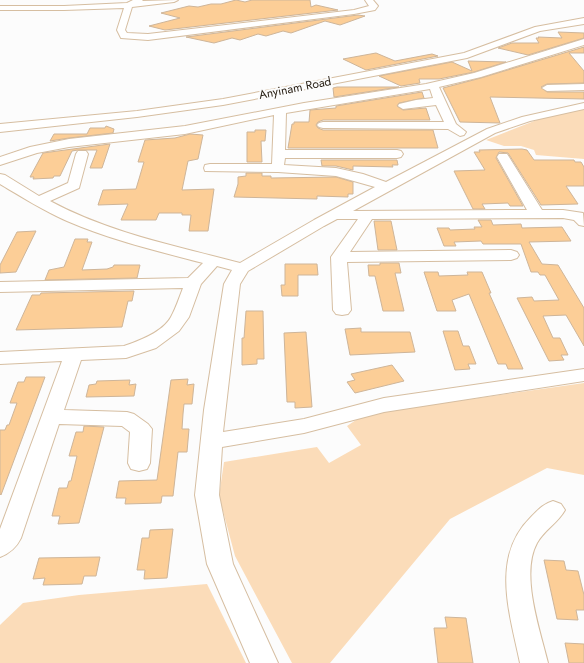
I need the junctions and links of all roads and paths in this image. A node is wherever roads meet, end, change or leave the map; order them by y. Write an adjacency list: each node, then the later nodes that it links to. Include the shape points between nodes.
1 (139, 0): 4 (street)
2 (174, 0): 4 (street)
3 (369, 0): 4 (street, via 374,6 366,10 148,38 124,36 121,30)
4 (130, 5): 5 (street)
5 (0, 8)
6 (584, 21): 15 (street, Anyinam Road, via 538,29 467,55 426,64 224,102)
7 (584, 42): 8 (street)
8 (433, 86): 11 (street); 14 (street)
9 (547, 88): 10 (street)
10 (584, 88)
11 (439, 101): 12 (street); 17 (street)
12 (403, 106)
13 (584, 106): 20 (street, via 515,121)
14 (280, 111): 19 (street, via 185,130); 22 (street)
15 (137, 114): 18 (street, Anyinam Road); 19 (street)
16 (324, 125): 17 (street)
17 (451, 126): 20 (street)
18 (0, 128)
19 (149, 134): 25 (street, via 69,143)
20 (474, 140): 29 (street)
21 (82, 154): 30 (street, via 74,185)
22 (278, 154): 23 (street); 27 (street)
23 (397, 154)
24 (503, 157): 31 (street)
25 (0, 160)
26 (210, 168): 27 (street)
27 (278, 168): 29 (street, via 336,172)
28 (0, 178): 30 (street)
29 (387, 187): 32 (street)
30 (39, 201): 37 (street, via 72,218 124,237)
31 (537, 214): 33 (street); 34 (street, via 569,214 578,216)
32 (334, 215): 33 (street); 38 (street)
33 (368, 215): 36 (street)
34 (584, 222)
35 (511, 255): 36 (street)
36 (339, 256): 41 (street)
37 (214, 260): 38 (street); 39 (street)
38 (242, 268): 46 (street, via 232,284)
39 (194, 283): 40 (street); 42 (street, via 180,317 173,326 150,344 126,352)
40 (0, 287)
41 (342, 310)
42 (73, 355): 43 (street); 45 (street)
43 (0, 358)
44 (584, 375): 46 (street, via 384,405 304,426)
45 (51, 417): 47 (street, via 127,419 133,422 141,428); 49 (street, via 9,538)
46 (212, 441): 50 (street, via 207,495 220,564)
47 (139, 463)
48 (552, 510): 51 (street, via 526,539 518,561 518,585)
49 (0, 547)
50 (264, 663)
51 (534, 663)

